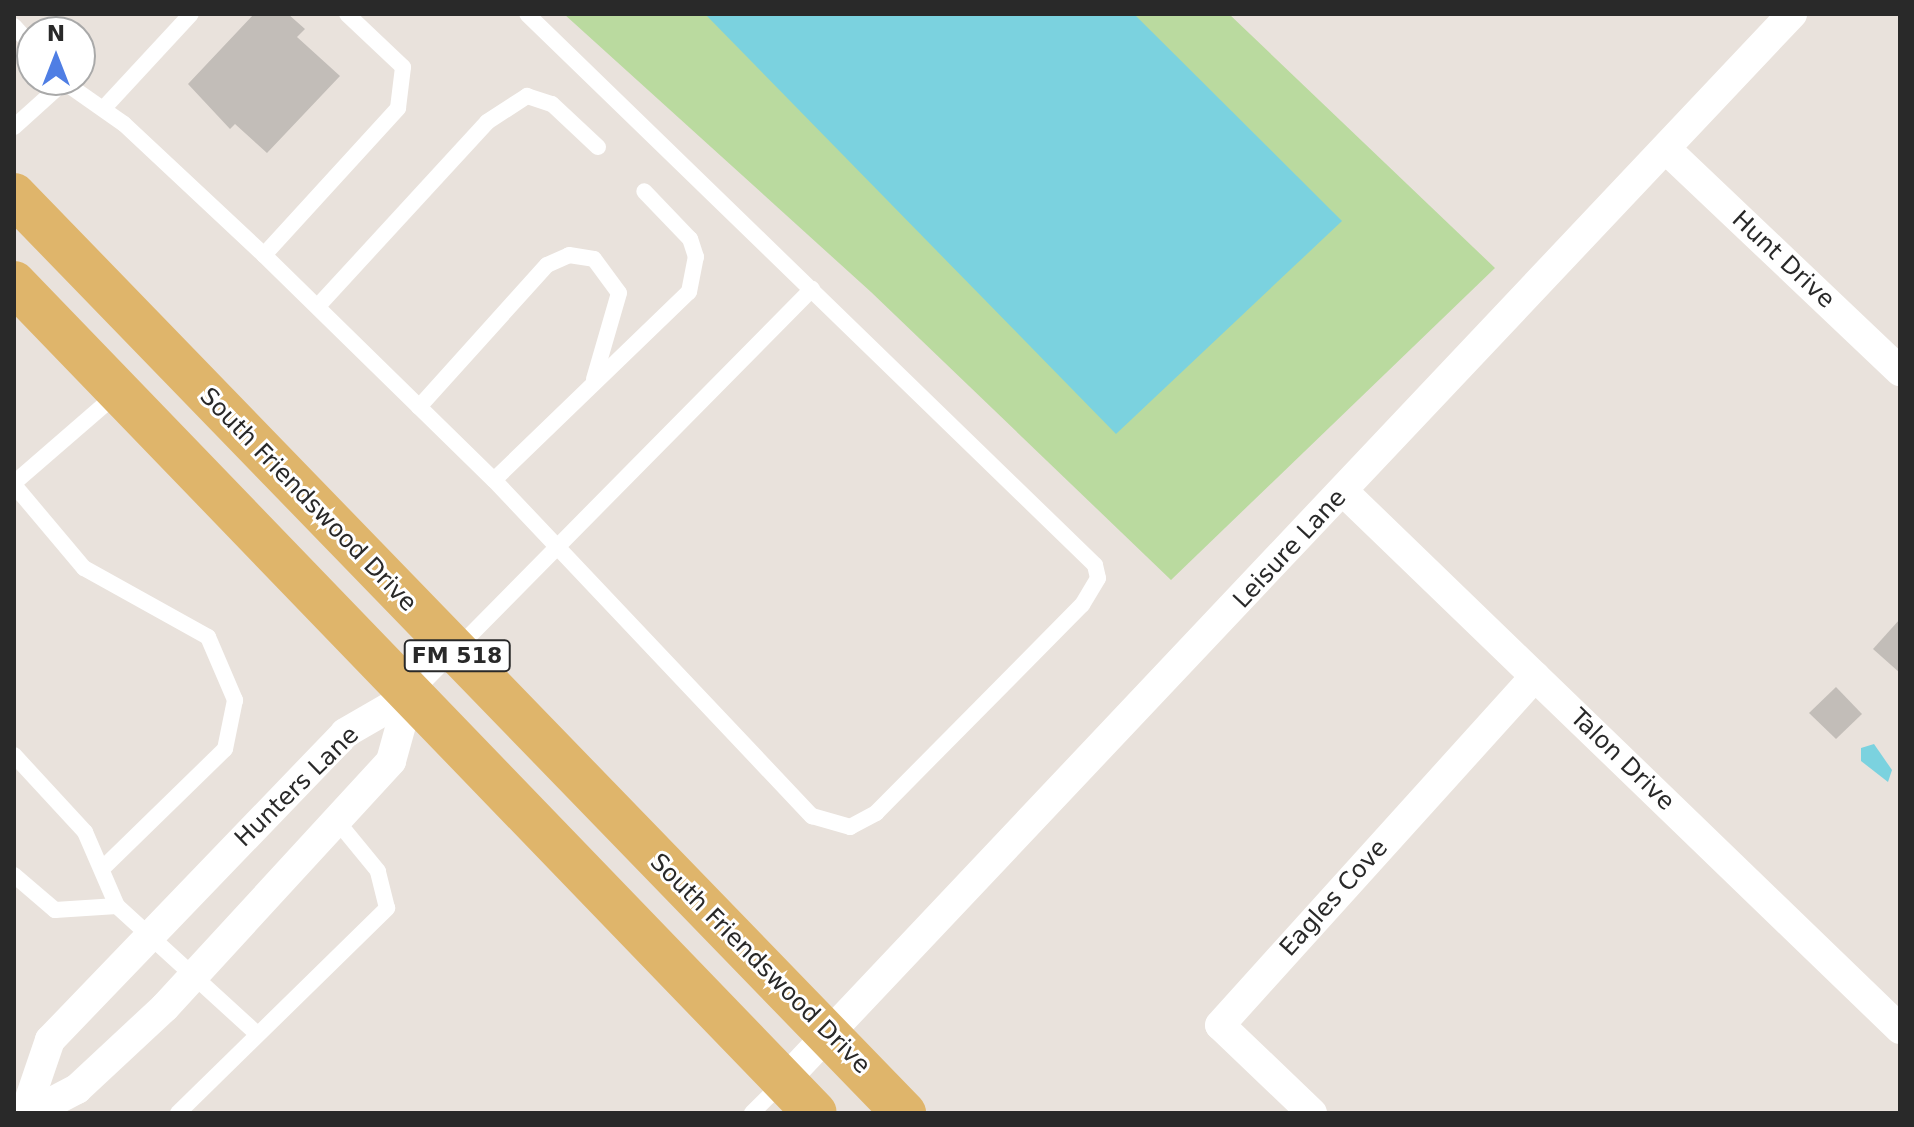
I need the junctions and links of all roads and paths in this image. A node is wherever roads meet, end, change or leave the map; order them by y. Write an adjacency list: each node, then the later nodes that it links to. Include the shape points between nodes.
1 (191, 14): 7 (lane)
2 (347, 14): 13 (lane, via 403,67 398,108)
3 (527, 14): 15 (lane)
4 (1792, 14): 10 (street, Leisure Lane)
5 (47, 96): 8 (lane)
6 (84, 96): 7 (lane)
7 (103, 109): 13 (lane)
8 (14, 127)
9 (598, 147): 16 (lane, via 552,104 527,96 487,122)
10 (1666, 149): 17 (street, Hunt Drive); 23 (street, Leisure Lane)
11 (644, 191): 18 (lane, via 690,239 696,257 689,292)
12 (14, 195): 25 (main road, South Friendswood Drive / FM 518)
13 (264, 255): 16 (lane)
14 (14, 283): 19 (main road, FM 518)
15 (812, 289): 24 (lane); 24 (lane, via 1087,555 1098,578 1082,605 866,822 830,827 812,816)
16 (318, 306): 20 (lane)
17 (1900, 371)
18 (593, 381): 20 (lane, via 619,293 594,259 569,255 547,265); 21 (lane)
19 (119, 391): 22 (lane); 27 (main road, FM 518)
20 (419, 407): 21 (lane)
21 (494, 480): 24 (lane)
22 (14, 484): 30 (lane, via 84,568 208,637 235,700 225,749)
23 (1344, 492): 26 (street, Talon Drive); 36 (street, Leisure Lane)
24 (561, 551): 25 (lane)
25 (456, 655): 27 (lane); 36 (main road, South Friendswood Drive / FM 518)
26 (1535, 676): 35 (street, Talon Drive); 44 (street, Eagles Cove, via 1220,1025)
27 (409, 696): 29 (street, Hunters Lane, via 391,761); 33 (street, Hunters Lane, via 345,733); 38 (main road, FM 518)
28 (14, 755): 30 (lane, via 85,832)
29 (337, 821): 34 (street, Hunters Lane); 37 (lane, via 378,871 387,908)
30 (105, 866): 32 (lane)
31 (14, 875): 32 (lane, via 55,910)
32 (117, 906): 33 (lane)
33 (147, 939): 34 (lane); 39 (street, Hunters Lane, via 50,1040)
34 (193, 977): 37 (lane); 39 (street, Hunters Lane, via 77,1089)
35 (1900, 1029)
36 (831, 1033): 38 (street, Leisure Lane); 43 (main road, South Friendswood Drive / FM 518)
37 (257, 1034): 40 (lane)
38 (784, 1081): 41 (lane); 42 (main road, FM 518)
39 (39, 1111)
40 (178, 1113)
41 (752, 1113)
42 (815, 1113)
43 (904, 1113)
44 (1312, 1113)

